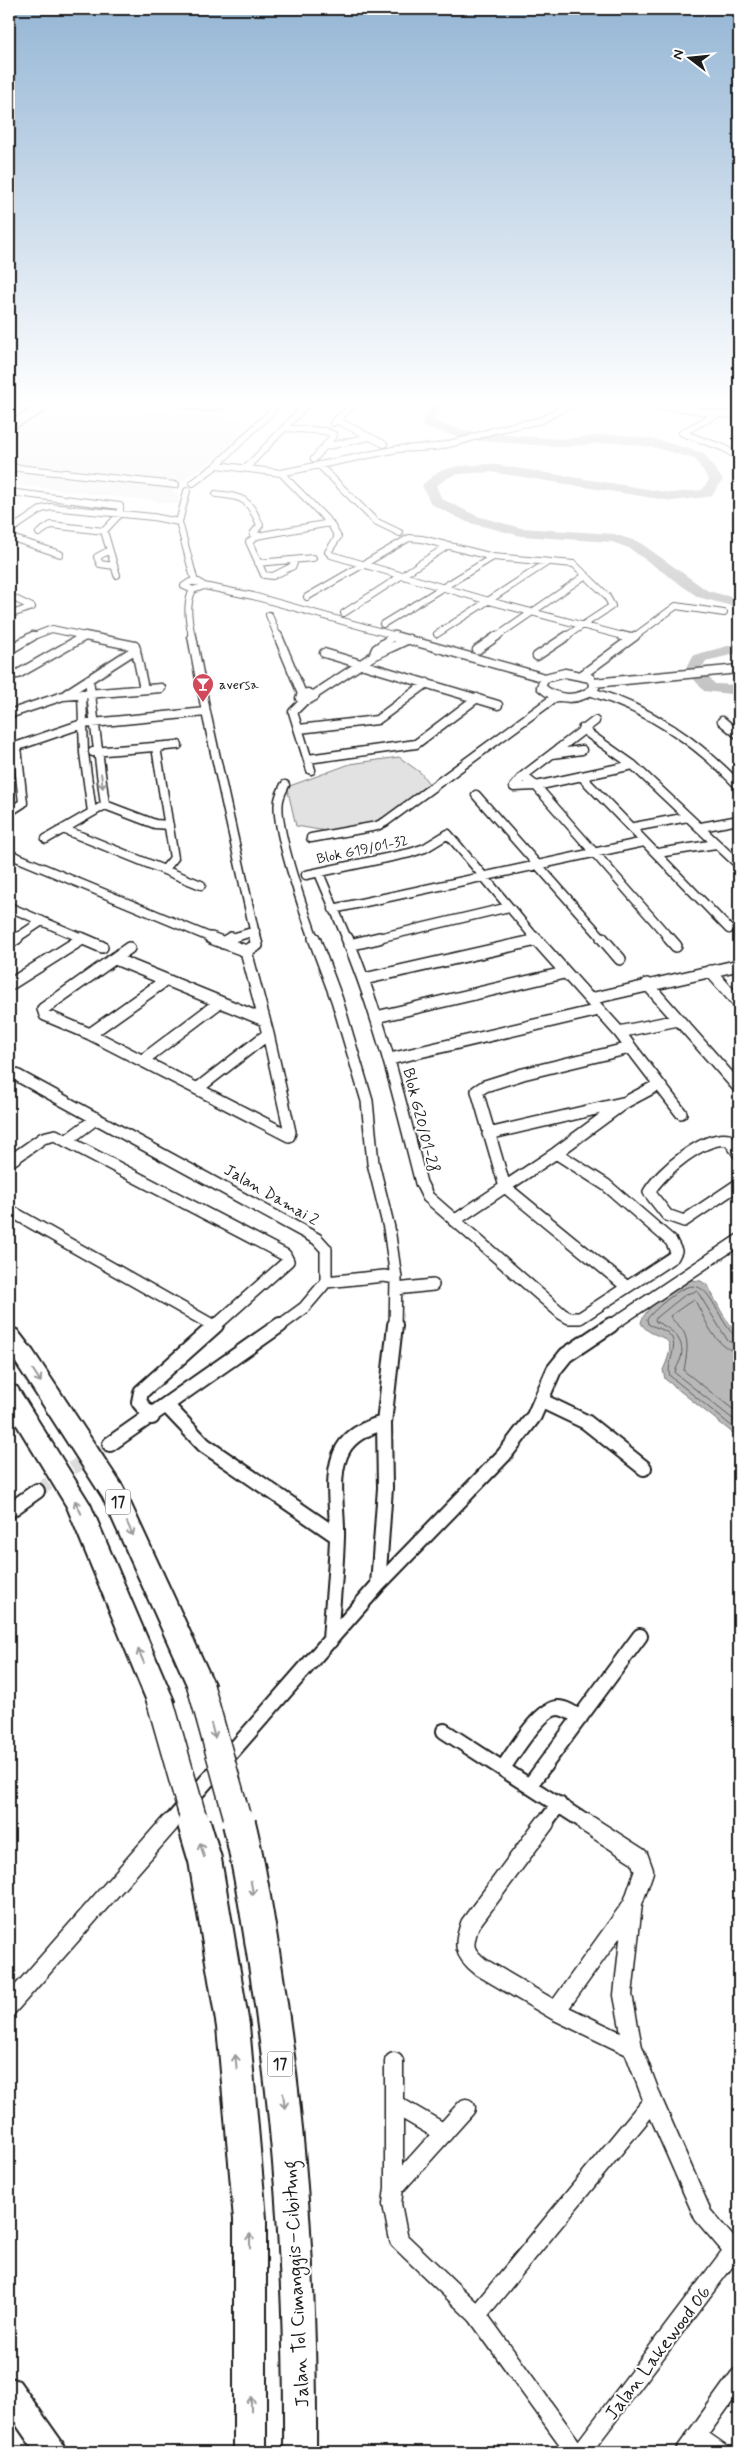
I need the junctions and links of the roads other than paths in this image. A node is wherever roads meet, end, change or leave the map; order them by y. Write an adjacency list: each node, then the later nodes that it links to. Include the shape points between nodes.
1 (22, 516): 10 (street)
2 (33, 516): 13 (street)
3 (64, 516): 12 (street)
4 (117, 516): 14 (street)
5 (143, 516): 9 (street)
6 (256, 516): 17 (street, via 260,525 253,534)
7 (323, 516): 11 (street)
8 (371, 516): 16 (street)
9 (180, 518): 32 (street)
10 (10, 522)
11 (330, 523): 17 (street); 27 (street, via 338,537 328,552)
12 (51, 525): 14 (street); 15 (street)
13 (9, 531)
14 (104, 531): 20 (street)
15 (39, 532)
16 (400, 533)
17 (257, 536): 26 (street, via 249,542)
18 (9, 537): 21 (street)
19 (449, 545): 22 (street); 27 (street, via 409,538); 31 (street)
20 (108, 550): 28 (street); 28 (street, via 97,557 100,564)
21 (60, 554)
22 (493, 557): 25 (street); 34 (street)
23 (313, 558): 24 (street)
24 (295, 560): 26 (street); 26 (street, via 293,566 273,576 264,575)
25 (548, 562): 29 (street, via 574,564); 38 (street)
26 (258, 563)
27 (360, 564): 31 (street); 37 (street)
28 (114, 566): 30 (street)
29 (586, 574): 39 (street); 45 (street, via 612,604)
30 (117, 575)
31 (401, 575): 34 (street); 40 (street)
32 (195, 582): 33 (street); 35 (street, via 184,586)
33 (204, 586): 35 (street); 47 (street, via 253,596)
34 (444, 587): 38 (street); 44 (street)
35 (193, 590): 78 (street, via 188,614)
36 (9, 596): 42 (street, via 32,607)
37 (307, 597)
38 (489, 601): 39 (street); 46 (street)
39 (533, 612): 45 (street); 55 (street)
40 (344, 613)
41 (724, 614): 49 (street, via 678,605)
42 (9, 615)
43 (268, 615): 74 (street)
44 (383, 624)
45 (585, 625): 49 (street); 58 (street)
46 (437, 634)
47 (394, 635): 50 (street); 51 (street)
48 (85, 636): 53 (street, via 49,628); 54 (street, via 128,643); 61 (street, via 18,674)
49 (630, 638): 62 (street)
50 (409, 639): 52 (street); 63 (street)
51 (383, 644): 52 (street); 57 (street)
52 (396, 648): 57 (street)
53 (9, 650)
54 (136, 650): 64 (street); 68 (street)
55 (477, 650)
56 (324, 653): 59 (street)
57 (373, 656): 59 (street)
58 (537, 656)
59 (361, 664): 65 (street); 74 (street, via 314,695)
60 (739, 669): 66 (street)
61 (9, 674)
62 (582, 675): 63 (street, via 565,673); 66 (street)
63 (545, 678): 73 (street, via 541,686)
64 (89, 679): 70 (street); 72 (street)
65 (427, 683): 75 (street); 83 (street, via 377,720)
66 (594, 683): 69 (street)
67 (161, 688): 68 (street)
68 (144, 689): 70 (street)
69 (592, 692): 73 (street, via 581,696); 100 (street, via 622,700 674,729 699,746)
70 (91, 693): 71 (street); 81 (street)
71 (82, 694): 72 (street); 82 (street)
72 (63, 696): 77 (street)
73 (557, 696): 112 (street, via 389,820 377,826)
74 (303, 697): 83 (street, via 293,712)
75 (477, 698): 76 (street); 93 (street, via 416,744)
76 (498, 705)
77 (10, 712)
78 (206, 712): 81 (street); 130 (street)
79 (594, 720): 84 (street)
80 (722, 720): 85 (street)
81 (93, 723): 82 (street); 90 (street)
82 (82, 724): 88 (street); 91 (street)
83 (299, 728): 93 (street)
84 (582, 728): 92 (street); 94 (street)
85 (739, 735)
86 (178, 745): 87 (street)
87 (156, 747): 90 (street); 107 (street)
88 (13, 748): 103 (street, via 22,803)
89 (582, 750): 92 (street)
90 (99, 752): 91 (street); 102 (street, one-way to 102)
91 (84, 753): 104 (street)
92 (552, 754): 96 (street)
93 (308, 759): 95 (street)
94 (633, 765): 97 (street); 105 (street)
95 (311, 770)
96 (523, 776): 99 (street); 99 (street, via 514,787)
97 (581, 776): 99 (street); 108 (street)
98 (285, 785): 180 (street, via 279,800 282,832 304,912 337,1000 367,1101 374,1163 389,1228)
99 (536, 786): 115 (street)
100 (739, 786)
101 (476, 795): 118 (street)
102 (105, 805): 104 (street); 107 (street, via 155,824)
103 (9, 812)
104 (92, 812): 110 (street)
105 (688, 817): 108 (street); 109 (street)
106 (739, 820): 109 (street)
107 (169, 825): 120 (street, via 174,858)
108 (634, 827): 113 (street)
109 (701, 828): 114 (street)
110 (63, 829): 111 (street); 120 (street)
111 (46, 838)
112 (311, 838)
113 (644, 842): 115 (street); 117 (street)
114 (716, 844): 117 (street); 119 (street)
115 (594, 853): 118 (street); 136 (street)
116 (9, 854): 134 (street)
117 (658, 854): 129 (street)
118 (538, 865): 123 (street); 141 (street)
119 (739, 865)
120 (164, 870): 124 (street)
121 (319, 873): 122 (street, Blok G19/01-32); 123 (street, Blok G19/01-32, via 410,853 448,834); 127 (street, Blok G20/01-28)
122 (306, 874)
123 (484, 876): 126 (street); 127 (street)
124 (201, 885)
125 (9, 907): 128 (street)
126 (509, 907): 132 (street); 135 (street)
127 (333, 909): 135 (street, Blok G20/01-28)
128 (42, 921): 131 (street); 133 (street)
129 (729, 929)
130 (254, 930): 134 (street); 139 (street, via 257,945)
131 (82, 938): 137 (street); 148 (street)
132 (537, 940): 144 (street); 145 (street)
133 (9, 943)
134 (223, 943): 139 (street)
135 (349, 945): 145 (street, Blok G20/01-28)
136 (676, 946)
137 (102, 947)
138 (130, 948): 140 (street)
139 (246, 951): 154 (street)
140 (115, 959): 146 (street); 157 (street, via 43,1009 45,1015)
141 (620, 960)
142 (739, 965): 143 (street)
143 (710, 972): 147 (street); 151 (street)
144 (564, 973): 149 (street); 153 (street)
145 (364, 979): 153 (street, Blok G20/01-28)
146 (166, 980): 150 (street); 157 (street)
147 (647, 984): 149 (street); 155 (street)
148 (9, 985)
149 (590, 999): 152 (street)
150 (220, 1002): 154 (street); 161 (street)
151 (739, 1004)
152 (599, 1010): 156 (street); 160 (street)
153 (376, 1016): 160 (street, Blok G20/01-28)
154 (264, 1020): 158 (street)
155 (678, 1020): 156 (street); 164 (street)
156 (619, 1032): 159 (street)
157 (90, 1034): 161 (street)
158 (268, 1034): 165 (street); 165 (street, via 289,1136)
159 (630, 1048): 163 (street); 169 (street, via 479,1088 477,1091)
160 (390, 1059): 177 (street, Blok G20/01-28, via 421,1183 432,1202)
161 (143, 1060): 165 (street)
162 (9, 1071): 168 (street, Jalan Damai 2)
163 (658, 1085): 166 (street); 167 (street)
164 (739, 1088)
165 (198, 1089)
166 (624, 1103): 169 (street); 171 (street)
167 (681, 1113)
168 (97, 1118): 170 (street); 179 (street, Jalan Damai 2, via 317,1239 326,1249)
169 (488, 1134): 175 (street)
170 (66, 1140): 173 (street, via 48,1135); 183 (street, via 285,1255 288,1261)
171 (556, 1153): 175 (street); 182 (street, via 606,1185 675,1246 673,1256)
172 (739, 1154): 174 (street, via 729,1140 720,1138 708,1142 663,1174 651,1185 649,1192 667,1215 684,1221)
173 (9, 1162)
174 (739, 1184)
175 (505, 1187): 177 (street); 182 (street)
176 (9, 1210): 183 (street)
177 (454, 1222): 182 (street, Blok G20/01-28, via 562,1314 573,1319 583,1317)
178 (739, 1240): 186 (street, via 566,1355 554,1370)
179 (326, 1282): 180 (street, via 384,1276); 187 (street, via 304,1308)
180 (396, 1283): 181 (street); 189 (street, via 395,1324)
181 (433, 1285)
182 (627, 1287)
183 (214, 1326): 188 (street, via 141,1392 140,1402)
184 (9, 1336): 220 (highway, Jalan Tol Cimanggis–Cibitung / 17, one-way to 220, bridge, via 114,1494 200,1684 245,1852 275,2024 296,2209)
185 (9, 1393): 219 (highway, 17, one-way to 185, bridge, via 250,2219 233,2026 205,1860 160,1701 78,1504)
186 (542, 1401): 191 (street, via 586,1422); 195 (street, via 504,1455)
187 (168, 1406): 188 (street); 194 (street, via 204,1445)
188 (152, 1417): 190 (street)
189 (384, 1423): 194 (street, via 369,1426 353,1438 341,1454 337,1470); 195 (street, via 385,1488)
190 (110, 1444)
191 (644, 1468)
192 (38, 1492): 193 (street)
193 (9, 1511)
194 (337, 1536): 197 (street)
195 (378, 1585): 197 (street)
196 (640, 1636): 198 (street)
197 (330, 1641): 204 (street)
198 (580, 1718): 200 (street, via 561,1709 549,1712 540,1718); 201 (street)
199 (444, 1731): 200 (street)
200 (503, 1768): 201 (street)
201 (530, 1786): 202 (street)
202 (559, 1804): 203 (street, via 639,1857 644,1871); 205 (street, via 470,1924 464,1944 470,1958 481,1967)
203 (633, 1903): 205 (street); 206 (street, via 623,1995)
204 (9, 2006)
205 (556, 2011): 206 (street)
206 (633, 2048): 208 (street)
207 (394, 2062): 209 (street)
208 (654, 2101): 213 (street, via 703,2215); 214 (street)
209 (394, 2104): 211 (street); 212 (street)
210 (466, 2108): 211 (street)
211 (444, 2133): 212 (street)
212 (394, 2188): 214 (street, via 392,2204 399,2240)
213 (736, 2254): 222 (street, Jalan Lakewood 06)
214 (477, 2315): 221 (street)
215 (739, 2377): 217 (street)
216 (9, 2391): 218 (main road)
217 (696, 2436): 223 (street); 224 (street)
218 (52, 2452)
219 (250, 2452)
220 (300, 2452)
221 (576, 2452)
222 (581, 2452)
223 (685, 2452)
224 (720, 2452)

